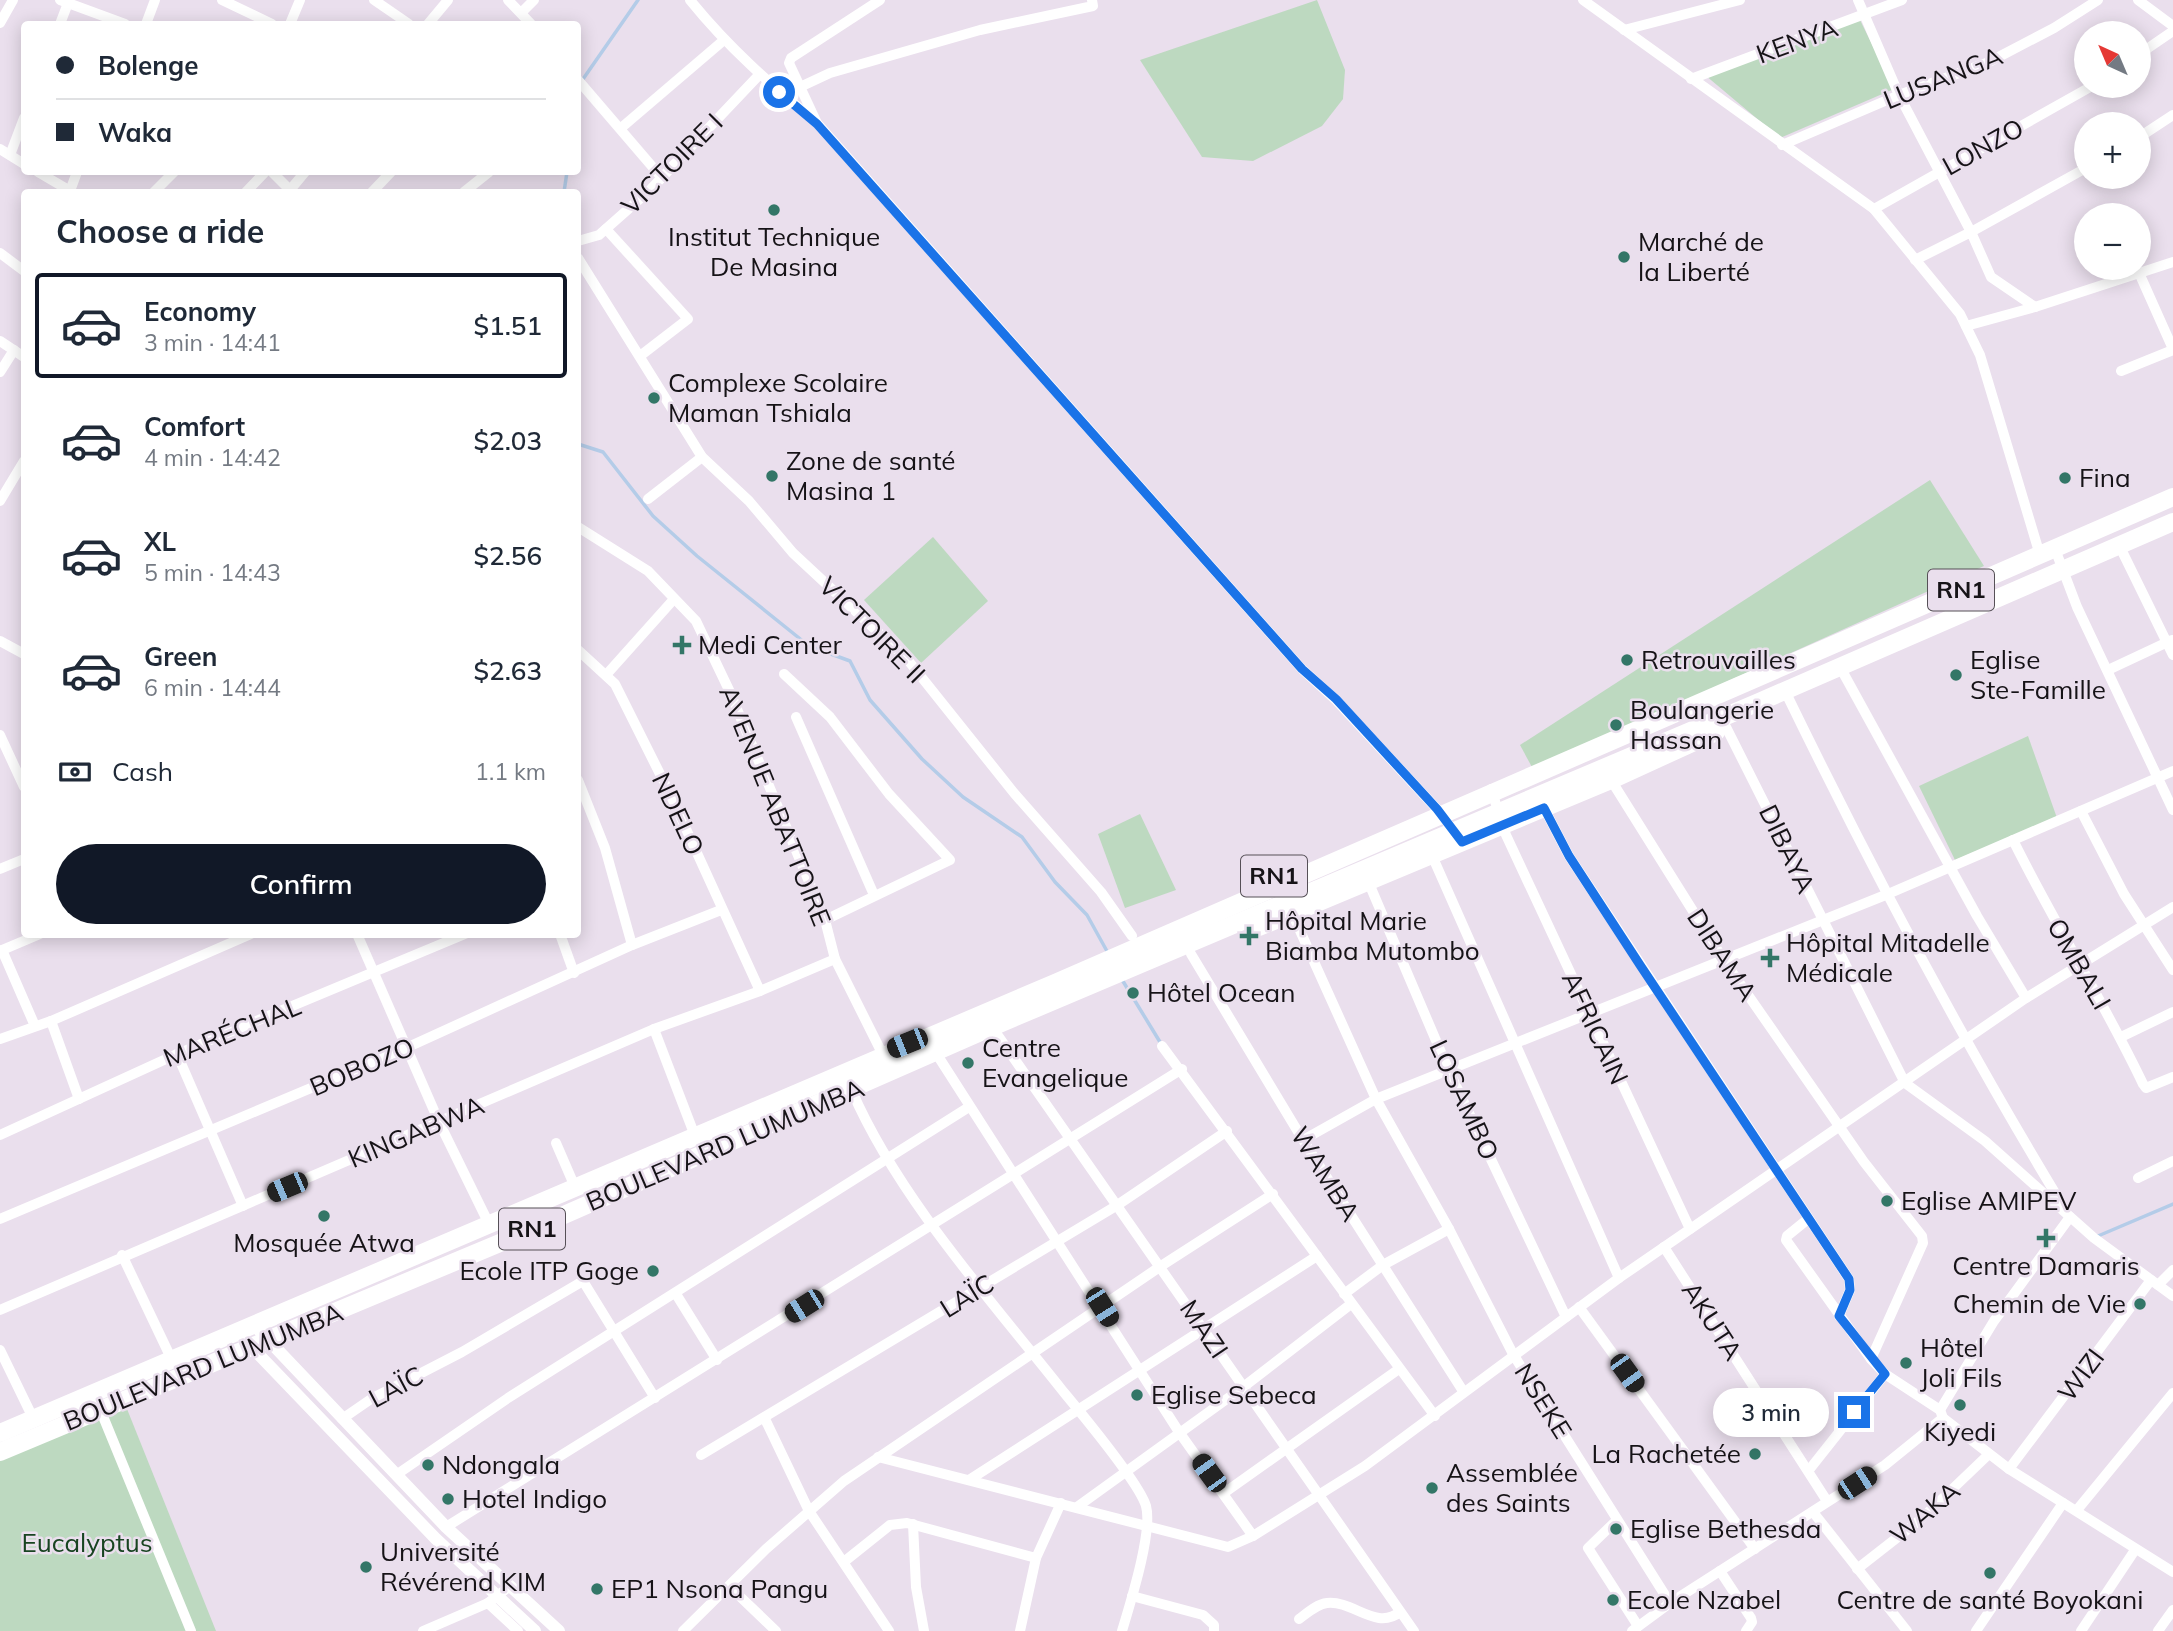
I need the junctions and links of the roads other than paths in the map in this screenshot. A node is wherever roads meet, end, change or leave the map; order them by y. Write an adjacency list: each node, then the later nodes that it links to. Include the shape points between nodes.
1 (13, 0): 30 (street)
2 (155, 0): 24 (street)
3 (222, 0): 25 (street)
4 (300, 0): 26 (street)
5 (374, 0): 27 (street)
6 (448, 0): 28 (street)
7 (508, 0): 29 (street)
8 (534, 0): 29 (street)
9 (690, 0): 33 (street)
10 (880, 0): 38 (street, via 791,58)
11 (1092, 0): 38 (street, via 1093,6 980,30 830,73)
12 (1583, 0): 32 (street)
13 (1692, 0): 20 (street)
14 (1740, 0): 20 (street)
15 (1858, 0): 21 (street)
16 (1902, 0): 21 (street, KENYA)
17 (2138, 0): 31 (street)
18 (64, 2): 22 (street); 23 (street)
19 (2090, 2): 39 (street, LUSANGA, via 1989,62)
20 (1697, 11): 32 (street)
21 (1863, 16): 36 (street, KENYA); 39 (street)
22 (61, 21)
23 (117, 21)
24 (147, 21)
25 (266, 21)
26 (291, 21)
27 (405, 21)
28 (430, 21)
29 (526, 21)
30 (0, 23)
31 (2173, 29): 34 (street)
32 (1624, 30): 36 (street)
33 (724, 40): 35 (street); 44 (street)
34 (2151, 45)
35 (759, 75): 43 (street); 57 (street, VICTOIRE I)
36 (1691, 79): 46 (street)
37 (581, 84): 44 (street)
38 (800, 87): 43 (street)
39 (1899, 95): 46 (street, LUSANGA); 49 (street)
40 (2074, 96): 49 (street, LONZO)
41 (2173, 115): 45 (street)
42 (21, 123): 47 (street)
43 (817, 124): 118 (street, via 1302,669 1336,699)
44 (621, 128): 57 (street)
45 (2151, 129)
46 (1782, 145): 64 (street)
47 (5, 152): 48 (street)
48 (21, 162)
49 (1938, 172): 64 (street, LONZO); 66 (street)
50 (43, 175): 58 (street)
51 (171, 175): 59 (street)
52 (262, 175): 60 (street)
53 (275, 175): 61 (street)
54 (388, 175): 62 (street)
55 (485, 175): 63 (street)
56 (2074, 175): 66 (street)
57 (662, 178): 65 (street, VICTOIRE I)
58 (66, 189)
59 (157, 189)
60 (249, 189)
61 (289, 189)
62 (375, 189)
63 (468, 189)
64 (1874, 209): 69 (street)
65 (606, 229): 67 (street, VICTOIRE I); 82 (street, via 688,319)
66 (1971, 232): 69 (street); 76 (street, via 1991,277)
67 (581, 241)
68 (0, 253): 72 (street)
69 (1915, 260): 77 (street)
70 (2173, 262): 73 (street)
71 (581, 263): 82 (street, VICTOIRE II)
72 (21, 269)
73 (2151, 271)
74 (2124, 280): 76 (street)
75 (2142, 280): 79 (street)
76 (2035, 307): 77 (street)
77 (1966, 326): 93 (street)
78 (0, 341): 80 (street)
79 (2173, 349): 83 (street)
80 (14, 350): 81 (street); 84 (street)
81 (21, 355)
82 (640, 356): 85 (street, VICTOIRE II)
83 (2121, 371)
84 (0, 372)
85 (702, 457): 88 (street); 138 (street, VICTOIRE II, via 749,500 793,553 907,659 1014,793 1106,898)
86 (21, 466): 89 (street)
87 (2173, 497): 93 (highway, RN1)
88 (648, 499)
89 (0, 501)
90 (2173, 522): 92 (highway, RN1)
91 (581, 529): 95 (street, AVENUE ABATTOIRE, via 646,569)
92 (2120, 547): 94 (highway, RN1); 97 (street)
93 (2048, 552): 94 (street); 105 (highway, RN1)
94 (2063, 571): 101 (highway, RN1); 102 (street)
95 (674, 599): 104 (street); 136 (street, AVENUE ABATTOIRE, via 695,621 729,691)
96 (0, 641): 98 (street)
97 (2170, 641): 100 (street); 102 (street)
98 (21, 652)
99 (581, 653): 104 (street, NDELO)
100 (2173, 655)
101 (1840, 667): 106 (highway, RN1); 127 (street)
102 (2108, 670): 112 (street)
103 (784, 674): 131 (street, via 824,710 889,794 950,860)
104 (606, 675): 133 (street, NDELO, via 615,684 671,796)
105 (1748, 683): 115 (highway, RN1, via 1698,692); 152 (highway)
106 (1785, 691): 107 (highway, RN1); 130 (street)
107 (1759, 702): 109 (highway, RN1); 152 (highway)
108 (796, 717): 131 (street)
109 (1726, 727): 114 (highway, RN1); 135 (street, DIBAYA)
110 (0, 735): 113 (street)
111 (2173, 771): 112 (street)
112 (2157, 777): 119 (street); 120 (street)
113 (21, 780)
114 (1611, 780): 117 (highway, RN1); 148 (street, DIBAMA)
115 (1490, 786): 118 (highway, RN1); 122 (street, AFRICAIN)
116 (581, 788): 144 (street, via 605,848)
117 (1544, 808): 122 (highway, RN1); 154 (street, via 1569,856)
118 (1437, 809): 121 (highway, RN1); 124 (street)
119 (2173, 810)
120 (2081, 811): 123 (street); 137 (street)
121 (1414, 818): 125 (street); 138 (highway, RN1)
122 (1503, 825): 124 (highway, RN1); 159 (street, AFRICAIN)
123 (2013, 839): 127 (street); 149 (street, OMBALI)
124 (1462, 842): 125 (highway, RN1)
125 (1432, 855): 129 (highway, RN1); 167 (street)
126 (21, 860): 128 (street)
127 (1951, 867): 130 (street); 157 (street)
128 (0, 869)
129 (1368, 881): 134 (highway, RN1); 174 (street, LOSAMBO)
130 (1888, 894): 135 (street); 166 (street)
131 (874, 895): 136 (street)
132 (2173, 907): 137 (street)
133 (721, 910): 144 (street, BOBOZO); 156 (street, NDELO)
134 (1292, 914): 146 (highway, RN1); 180 (street)
135 (1821, 918): 148 (street); 177 (street, DIBAYA)
136 (825, 920): 147 (street, AVENUE ABATTOIRE)
137 (2144, 926): 149 (street); 150 (street)
138 (1132, 936): 152 (highway, RN1, via 1112,946)
139 (30, 938): 145 (street)
140 (242, 938): 160 (street)
141 (359, 938): 153 (street)
142 (456, 938): 153 (street, MARÉCHAL)
143 (561, 938): 151 (street)
144 (632, 945): 151 (street, BOBOZO)
145 (1, 950): 161 (street)
146 (1191, 954): 152 (highway, RN1); 189 (street, WAMBA)
147 (835, 958): 156 (street, KINGABWA); 172 (street, AVENUE ABATTOIRE)
148 (1723, 959): 154 (street); 183 (street, DIBAMA)
149 (2080, 967): 157 (street); 164 (street, OMBALI)
150 (2173, 970)
151 (574, 973): 169 (street, BOBOZO)
152 (1107, 973): 155 (highway); 155 (highway, RN1)
153 (375, 974): 169 (street); 171 (street, MARÉCHAL)
154 (1654, 987): 159 (street); 193 (street)
155 (1058, 990): 162 (highway, BOULEVARD LUMUMBA / RN1); 172 (highway, BOULEVARD LUMUMBA / RN1)
156 (760, 991): 163 (street, KINGABWA)
157 (2026, 998): 166 (street)
158 (2173, 1012): 164 (street)
159 (1589, 1014): 167 (street); 206 (street, AFRICAIN)
160 (51, 1021): 161 (street); 179 (street)
161 (35, 1026): 165 (street)
162 (992, 1027): 170 (highway, BOULEVARD LUMUMBA / RN1); 188 (street, MAZI)
163 (654, 1029): 182 (street, KINGABWA); 187 (street)
164 (2120, 1037): 176 (street, OMBALI, via 2146,1088)
165 (0, 1039)
166 (1968, 1041): 177 (street); 200 (street)
167 (1517, 1044): 174 (street); 214 (street)
168 (1162, 1046): 173 (street)
169 (406, 1048): 182 (street); 184 (street, BOBOZO)
170 (936, 1053): 175 (highway, BOULEVARD LUMUMBA / RN1); 181 (street)
171 (177, 1054): 179 (street, MARÉCHAL); 184 (street)
172 (882, 1054): 175 (street, AVENUE ABATTOIRE); 187 (highway, BOULEVARD LUMUMBA / RN1)
173 (1182, 1069): 185 (street); 188 (street)
174 (1449, 1071): 180 (street); 224 (street, LOSAMBO)
175 (892, 1073): 178 (highway, BOULEVARD LUMUMBA / RN1)
176 (2173, 1077)
177 (1905, 1083): 183 (street); 200 (street, via 1985,1141)
178 (852, 1091): 191 (street); 228 (highway, BOULEVARD LUMUMBA / RN1)
179 (79, 1099): 186 (street, MARÉCHAL)
180 (1376, 1099): 189 (street); 205 (street)
181 (969, 1107): 191 (street); 194 (street)
182 (439, 1122): 198 (street, KINGABWA); 203 (street)
183 (1839, 1126): 193 (street); 233 (street, DIBAMA, via 1923,1236)
184 (210, 1130): 198 (street); 201 (street, BOBOZO)
185 (1227, 1131): 197 (street); 199 (street, LAÏC)
186 (0, 1135)
187 (695, 1136): 196 (highway, BOULEVARD LUMUMBA / RN1)
188 (1071, 1139): 194 (street); 199 (street, MAZI)
189 (1303, 1140): 211 (street, WAMBA)
190 (556, 1143): 196 (street)
191 (888, 1161): 204 (street); 217 (street)
192 (2173, 1161): 195 (street)
193 (1777, 1172): 202 (street); 206 (street)
194 (1013, 1175): 204 (street); 207 (street)
195 (2138, 1178)
196 (575, 1187): 203 (highway, BOULEVARD LUMUMBA / RN1)
197 (1273, 1194): 210 (street); 212 (street)
198 (243, 1206): 209 (street, KINGABWA)
199 (1116, 1206): 207 (street, LAÏC); 212 (street, MAZI)
200 (2070, 1217): 215 (street); 244 (street, via 1994,1321)
201 (0, 1219)
202 (1808, 1219): 223 (street, via 1850,1284); 223 (street, via 1787,1240)
203 (489, 1224): 225 (highway, BOULEVARD LUMUMBA / RN1)
204 (934, 1225): 216 (street); 234 (street)
205 (1449, 1229): 211 (street); 231 (street)
206 (1690, 1229): 208 (street)
207 (1057, 1240): 216 (street, LAÏC); 220 (street)
208 (1664, 1247): 214 (street); 257 (street, AKUTA)
209 (122, 1255): 222 (street, KINGABWA); 232 (street)
210 (1317, 1256): 219 (street); 226 (street)
211 (1383, 1265): 219 (street); 239 (street, WAMBA)
212 (1161, 1266): 220 (street); 226 (street, MAZI)
213 (2173, 1270): 215 (street, WIZI)
214 (1619, 1278): 221 (street)
215 (2155, 1283): 218 (street); 256 (street, WIZI)
216 (982, 1287): 230 (street); 248 (street, LAÏC)
217 (676, 1294): 227 (street); 234 (street)
218 (2173, 1296)
219 (1348, 1299): 235 (street); 238 (street)
220 (1102, 1307): 230 (street); 236 (street)
221 (1579, 1307): 224 (street); 275 (street)
222 (0, 1310)
223 (1839, 1316): 233 (street)
224 (1566, 1317): 231 (street)
225 (246, 1329): 228 (street); 232 (highway, BOULEVARD LUMUMBA / RN1)
226 (1206, 1329): 236 (street); 238 (street, MAZI)
227 (614, 1331): 241 (street, LAÏC); 247 (street, LAÏC, via 583,1281); 259 (street)
228 (260, 1345): 242 (highway, BOULEVARD LUMUMBA / RN1); 247 (street); 285 (street)
229 (0, 1350): 246 (street)
230 (1033, 1354): 243 (street); 255 (street)
231 (1513, 1354): 239 (street); 270 (street, NSEKE)
232 (171, 1358): 246 (highway, BOULEVARD LUMUMBA / RN1)
233 (1871, 1359): 237 (street)
234 (717, 1360): 241 (street)
235 (1399, 1369): 245 (street); 251 (street)
236 (1140, 1370): 243 (street); 249 (street)
237 (1885, 1374): 244 (street); 257 (street)
238 (1242, 1388): 249 (street); 251 (street, MAZI)
239 (1463, 1391): 245 (street)
240 (2173, 1393): 267 (street)
241 (655, 1398): 273 (street)
242 (100, 1409): 252 (highway, BOULEVARD LUMUMBA / RN1); 291 (street)
243 (1077, 1409): 258 (street); 260 (street)
244 (1941, 1414): 253 (street); 263 (street, via 1885,1465)
245 (1435, 1416): 262 (street)
246 (33, 1418): 250 (highway, BOULEVARD LUMUMBA / RN1)
247 (342, 1419): 259 (street)
248 (765, 1419): 254 (street, LAÏC); 268 (street)
249 (1179, 1432): 258 (street); 261 (street)
250 (0, 1433)
251 (1285, 1450): 261 (street); 262 (street, MAZI)
252 (0, 1452)
253 (1989, 1454): 256 (street); 279 (street, WAKA, via 1921,1519)
254 (701, 1455)
255 (878, 1457): 260 (street); 268 (street)
256 (2009, 1469): 265 (street)
257 (1809, 1470): 263 (street, AKUTA)
258 (1124, 1472): 266 (street); 272 (street, via 1146,1506)
259 (396, 1475): 273 (street)
260 (969, 1480): 264 (street)
261 (1224, 1493): 274 (street)
262 (1317, 1494): 274 (street); 288 (street, MAZI)
263 (1827, 1501): 269 (street)
264 (1061, 1503): 266 (street); 277 (street)
265 (2063, 1503): 267 (street); 306 (street)
266 (1077, 1507): 272 (street)
267 (2077, 1510): 276 (street)
268 (809, 1511): 278 (street); 283 (street)
269 (1813, 1512): 275 (street); 279 (street)
270 (1617, 1520): 286 (street, NSEKE); 290 (street, via 1588,1548)
271 (913, 1524): 277 (street); 278 (street, via 890,1525); 299 (street)
272 (1147, 1526): 274 (street, via 1228,1547); 284 (street)
273 (446, 1527): 282 (street)
274 (1253, 1536)
275 (1755, 1549): 280 (street)
276 (2135, 1550): 281 (street); 307 (street)
277 (1036, 1558): 300 (street)
278 (845, 1561): 298 (street)
279 (1857, 1569): 305 (street)
280 (1720, 1571): 286 (street); 304 (street, via 1751,1618)
281 (2173, 1572)
282 (510, 1586): 285 (street); 295 (street)
283 (730, 1587): 296 (street); 297 (street)
284 (1132, 1596): 301 (street); 302 (street, via 1203,1615)
285 (494, 1600): 292 (street); 293 (street); 294 (street)
286 (1670, 1603): 290 (street)
287 (2173, 1611): 308 (street)
288 (1400, 1612): 289 (street, via 1383,1625 1325,1603); 303 (street, MAZI)
289 (1299, 1619)
290 (1635, 1629)
291 (191, 1631)
292 (423, 1631)
293 (518, 1631)
294 (535, 1631)
295 (559, 1631)
296 (683, 1631)
297 (776, 1631)
298 (889, 1631)
299 (924, 1631)
300 (1020, 1631)
301 (1122, 1631)
302 (1214, 1631)
303 (1415, 1631)
304 (1746, 1631)
305 (1907, 1631)
306 (1976, 1631)
307 (2081, 1631)
308 (2159, 1631)

